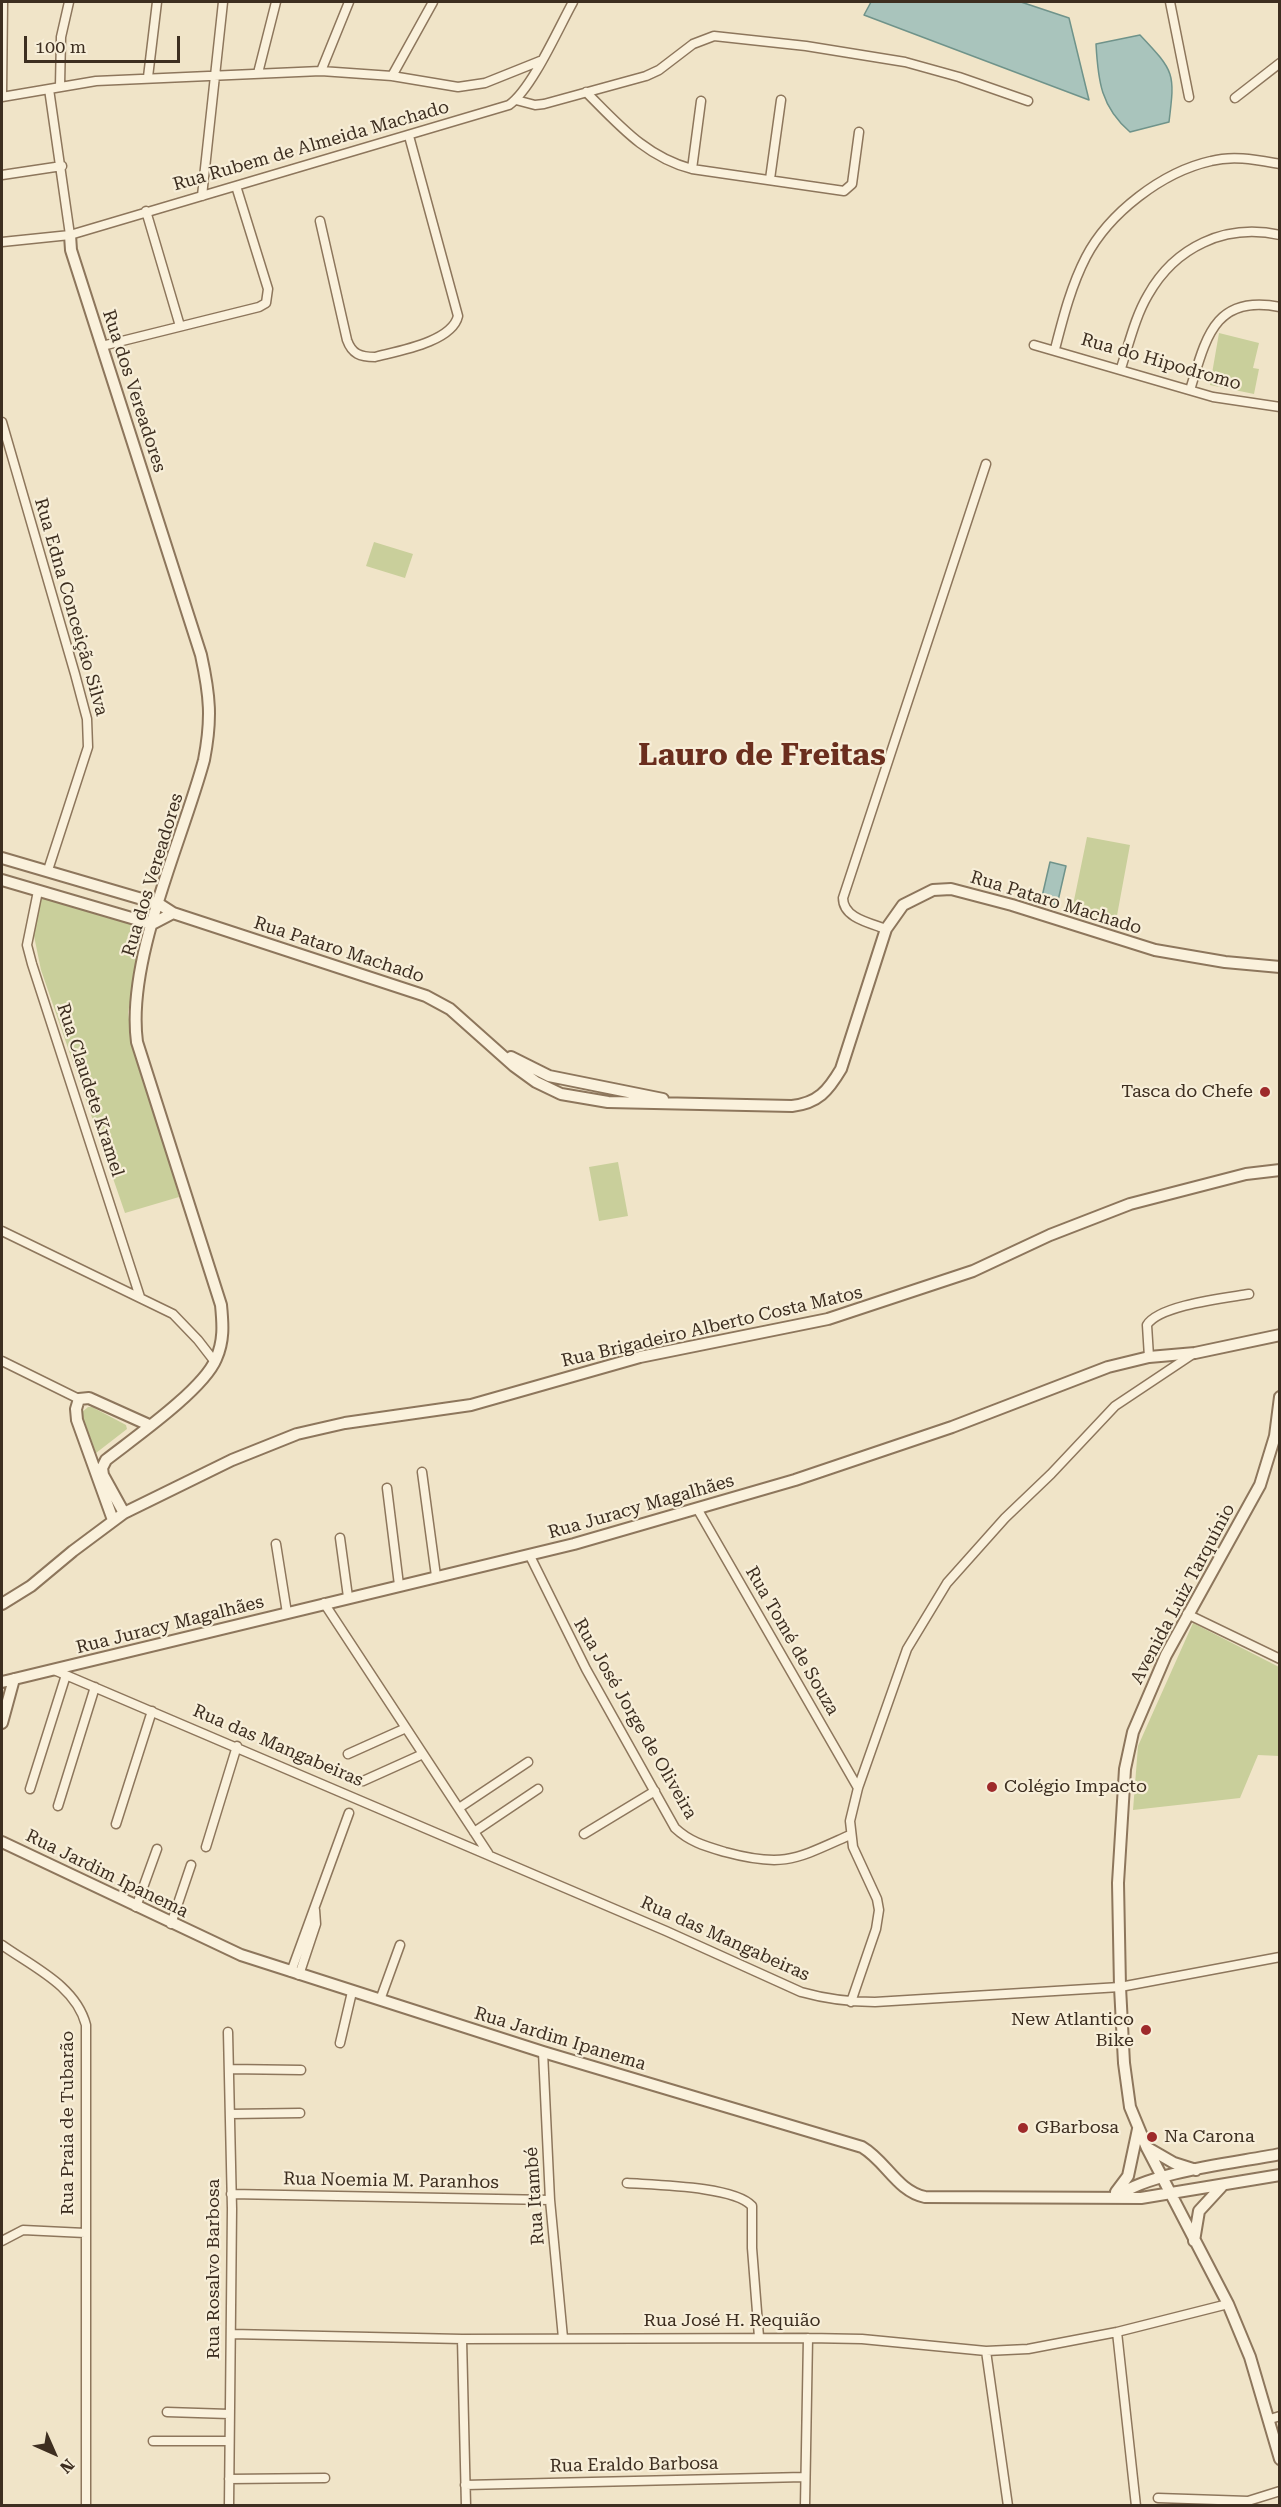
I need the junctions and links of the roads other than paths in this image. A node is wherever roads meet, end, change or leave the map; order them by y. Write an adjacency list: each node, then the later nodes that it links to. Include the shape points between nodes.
1 (3, 2): 10 (street)
2 (69, 2): 18 (street, via 61,37)
3 (157, 2): 17 (street)
4 (223, 2): 15 (street)
5 (276, 2): 14 (street)
6 (349, 2): 13 (street)
7 (433, 2): 16 (street)
8 (573, 2): 11 (street)
9 (1170, 2): 22 (street)
10 (3, 21): 21 (street)
11 (541, 61): 16 (street, via 470,86 431,85); 24 (street)
12 (1280, 63): 23 (street)
13 (321, 71): 14 (street); 16 (street)
14 (258, 73): 15 (street)
15 (214, 75): 17 (street); 36 (street)
16 (392, 76)
17 (148, 77): 18 (street)
18 (60, 86): 19 (street)
19 (49, 89): 21 (street); 31 (street)
20 (586, 92): 24 (street, via 544,104); 27 (street, via 646,76 693,44 714,36 905,62); 32 (street, via 643,146 669,163)
21 (2, 95)
22 (1189, 97)
23 (1235, 98)
24 (516, 100): 29 (street, Rua Rubem de Almeida Machado)
25 (781, 100): 34 (street)
26 (701, 101): 32 (street)
27 (1028, 101)
28 (859, 132): 34 (street, via 848,189)
29 (409, 136): 35 (street, Rua Rubem de Almeida Machado); 38 (street, via 458,316 447,334 375,357 354,352 347,340)
30 (1280, 164): 46 (street, via 1246,158 1212,160 1184,170 1126,208 1087,255)
31 (62, 166): 33 (street); 39 (street)
32 (692, 169): 34 (street)
33 (2, 175)
34 (770, 179)
35 (236, 186): 36 (street, Rua Rubem de Almeida Machado); 43 (street, via 269,296 259,307)
36 (202, 195): 37 (street, Rua Rubem de Almeida Machado)
37 (146, 211): 39 (street, Rua Rubem de Almeida Machado); 43 (street)
38 (320, 221)
39 (70, 235): 41 (street, Rua Rubem de Almeida Machado); 45 (street, Rua dos Vereadores, via 71,250)
40 (1280, 235): 47 (street, via 1234,232 1213,237 1165,270 1148,296)
41 (2, 242)
42 (1280, 307): 48 (street, via 1248,305 1223,315 1213,326 1201,353)
43 (180, 326): 45 (street)
44 (1034, 345): 46 (street, Rua do Hipodromo)
45 (102, 346): 56 (street, Rua dos Vereadores, via 201,656 210,699 204,760)
46 (1054, 349): 47 (street, Rua do Hipodromo)
47 (1121, 368): 48 (street, Rua do Hipodromo)
48 (1190, 390): 49 (street, Rua do Hipodromo)
49 (1280, 407)
50 (2, 422): 53 (street, Rua Edna Conceição Silva, via 89,732 88,747)
51 (986, 464): 59 (street, via 843,898 851,915)
52 (2, 858): 53 (street, Rua Pataro Machado)
53 (48, 870): 56 (street, Rua Pataro Machado)
54 (2, 880): 55 (street)
55 (38, 891): 58 (street); 70 (street, Rua Claudete Kramel, via 27,945)
56 (159, 904): 57 (street, Rua Pataro Machado); 58 (street, Rua dos Vereadores)
57 (173, 913): 58 (street); 61 (street, Rua Pataro Machado, via 426,996 450,1009)
58 (152, 924): 75 (street, Rua dos Vereadores, via 134,1017 137,1042 221,1305 224,1331)
59 (886, 929): 60 (street, Rua Pataro Machado, via 903,905 933,890 951,889 1155,950); 66 (street, Rua Pataro Machado, via 841,1069 819,1099 792,1106)
60 (1280, 967)
61 (482, 1041): 62 (street, Rua Pataro Machado, via 532,1069); 64 (street, Rua Pataro Machado, via 536,1082)
62 (571, 1082): 63 (street, Rua Pataro Machado); 64 (street)
63 (598, 1086): 65 (street); 66 (street, Rua Pataro Machado)
64 (561, 1094): 65 (street, Rua Pataro Machado)
65 (590, 1100): 66 (street, Rua Pataro Machado)
66 (669, 1101)
67 (1280, 1170): 82 (street, Rua Brigadeiro Alberto Costa Matos, via 1246,1174 1130,1204 973,1271 828,1319 640,1357 471,1405 297,1434 232,1460)
68 (2, 1231): 70 (street)
69 (1250, 1294): 73 (street, via 1196,1303 1154,1317 1147,1325)
70 (140, 1297): 75 (street, via 172,1314)
71 (1280, 1335): 72 (street, Rua Juracy Magalhães)
72 (1195, 1353): 73 (street, Rua Juracy Magalhães); 108 (street, via 1115,1406 947,1583 907,1648)
73 (1149, 1357): 81 (street, Rua Juracy Magalhães, via 1108,1367 952,1426)
74 (2, 1361): 77 (street)
75 (215, 1362): 78 (street, Rua dos Vereadores, via 192,1389)
76 (1280, 1397): 93 (street, Avenida Luiz Tarquínio, via 1275,1436 1260,1485)
77 (79, 1399): 78 (street, via 89,1398); 83 (street, via 77,1420)
78 (149, 1425): 82 (street, Rua dos Vereadores, via 106,1460 102,1468)
79 (422, 1472): 87 (street)
80 (387, 1488): 88 (street)
81 (698, 1510): 86 (street, Rua Juracy Magalhães); 108 (street, Rua Tomé de Souza)
82 (124, 1513): 83 (street, Rua Brigadeiro Alberto Costa Matos)
83 (113, 1520): 91 (street, Rua Brigadeiro Alberto Costa Matos, via 31,1586)
84 (340, 1538): 89 (street)
85 (276, 1544): 92 (street)
86 (530, 1556): 87 (street, Rua Juracy Magalhães); 111 (street, Rua José Jorge de Oliveira, via 586,1669)
87 (436, 1576): 88 (street, Rua Juracy Magalhães)
88 (399, 1585): 89 (street, Rua Juracy Magalhães)
89 (348, 1597): 90 (street, Rua Juracy Magalhães)
90 (324, 1603): 92 (street, Rua Juracy Magalhães); 102 (street)
91 (2, 1604)
92 (287, 1612): 95 (street, Rua Juracy Magalhães)
93 (1187, 1614): 94 (street); 130 (street, Avenida Luiz Tarquínio, via 1133,1732 1125,1769 1118,1883)
94 (1280, 1659)
95 (54, 1670): 96 (street, Rua das Mangabeiras); 97 (street, Rua Juracy Magalhães)
96 (66, 1675): 99 (street, Rua das Mangabeiras); 110 (street)
97 (14, 1679): 98 (street, Rua Juracy Magalhães); 101 (street)
98 (2, 1682)
99 (95, 1687): 100 (street, Rua das Mangabeiras); 112 (street)
100 (152, 1711): 103 (street, Rua das Mangabeiras); 115 (street)
101 (2, 1723)
102 (406, 1728): 104 (street); 105 (street)
103 (237, 1746): 120 (street); 122 (street, Rua das Mangabeiras)
104 (348, 1754)
105 (423, 1754): 107 (street); 113 (street)
106 (528, 1762): 113 (street)
107 (363, 1781)
108 (858, 1788): 118 (street)
109 (538, 1789): 116 (street)
110 (30, 1790)
111 (655, 1791): 117 (street); 118 (street, Rua José Jorge de Oliveira, via 675,1828 686,1838 755,1860 791,1859)
112 (58, 1806)
113 (459, 1808): 116 (street)
114 (349, 1813): 129 (street, via 315,1909 316,1924)
115 (116, 1824)
116 (474, 1832): 122 (street)
117 (584, 1834)
118 (850, 1835): 133 (street, via 878,1899 879,1910)
119 (2, 1842): 124 (street, Rua Jardim Ipanema)
120 (206, 1847)
121 (156, 1849): 124 (street)
122 (489, 1855): 133 (street, Rua das Mangabeiras, via 801,1992)
123 (190, 1865): 125 (street)
124 (136, 1907): 125 (street, Rua Jardim Ipanema)
125 (171, 1924): 129 (street, Rua Jardim Ipanema, via 241,1955)
126 (2, 1945): 153 (street, Rua Praia de Tubarão, via 64,1989 82,2010 86,2025)
127 (400, 1945): 132 (street)
128 (1280, 1957): 130 (street, Rua das Mangabeiras)
129 (295, 1973): 131 (street, Rua Jardim Ipanema)
130 (1120, 1987): 133 (street, Rua das Mangabeiras); 141 (street, Avenida Luiz Tarquínio, via 1124,2063 1130,2106)
131 (352, 1992): 132 (street, Rua Jardim Ipanema); 135 (street)
132 (380, 2000): 136 (street, Rua Jardim Ipanema)
133 (851, 2002)
134 (228, 2032): 137 (street, Rua Rosalvo Barbosa)
135 (340, 2043)
136 (543, 2052): 151 (street, Rua Jardim Ipanema, via 862,2147 914,2195); 152 (street, Rua Itambé)
137 (229, 2069): 138 (street); 140 (street, Rua Rosalvo Barbosa)
138 (301, 2070)
139 (300, 2113): 140 (street)
140 (230, 2114): 149 (street, Rua Rosalvo Barbosa)
141 (1138, 2129): 142 (street, Avenida Luiz Tarquínio); 151 (street, via 1128,2176)
142 (1147, 2148): 144 (street); 146 (street, Avenida Luiz Tarquínio)
143 (1280, 2154): 144 (street, Rua Jardim Ipanema)
144 (1197, 2170): 146 (street, Rua Jardim Ipanema)
145 (1280, 2175): 148 (street, Rua Jardim Ipanema)
146 (1162, 2178): 150 (street, Avenida Luiz Tarquínio); 151 (street, Rua Jardim Ipanema, via 1131,2187)
147 (627, 2184): 159 (street, via 690,2187 744,2199 752,2206)
148 (1222, 2185): 150 (street, Rua Jardim Ipanema); 155 (street, via 1199,2211)
149 (231, 2194): 152 (street, Rua Noemia M. Paranhos); 158 (street, Rua Rosalvo Barbosa)
150 (1170, 2194): 151 (street, Rua Jardim Ipanema); 155 (street, Avenida Luiz Tarquínio)
151 (1115, 2197)
152 (550, 2200): 160 (street, Rua Itambé)
153 (85, 2233): 154 (street, Rua Praia de Tubarão, via 22,2230); 176 (street, Rua Praia de Tubarão)
154 (2, 2241)
155 (1194, 2241): 156 (street, Avenida Luiz Tarquínio)
156 (1228, 2304): 157 (street, Rua José H. Requião); 166 (street, Avenida Luiz Tarquínio)
157 (1117, 2332): 163 (street, Rua José H. Requião, via 1039,2348); 181 (street)
158 (231, 2334): 162 (street, Rua José H. Requião); 165 (street, Rua Rosalvo Barbosa)
159 (759, 2337): 160 (street, Rua José H. Requião); 161 (street, Rua José H. Requião)
160 (563, 2338): 162 (street, Rua José H. Requião)
161 (808, 2338): 163 (street, Rua José H. Requião); 170 (street)
162 (462, 2339): 173 (street)
163 (986, 2351): 180 (street)
164 (167, 2412): 165 (street)
165 (229, 2414): 168 (street, Rua Rosalvo Barbosa)
166 (1275, 2417): 169 (street, Avenida Luiz Tarquínio)
167 (153, 2441): 168 (street)
168 (229, 2441): 172 (street, Rua Rosalvo Barbosa)
169 (1280, 2459)
170 (804, 2477): 173 (street, Rua Eraldo Barbosa); 179 (street)
171 (325, 2478): 172 (street)
172 (229, 2479): 177 (street, Rua Rosalvo Barbosa)
173 (465, 2485): 178 (street)
174 (1280, 2491): 175 (street, via 1248,2501)
175 (1158, 2498)
176 (86, 2505)
177 (229, 2505)
178 (466, 2505)
179 (805, 2505)
180 (1008, 2505)
181 (1136, 2505)

